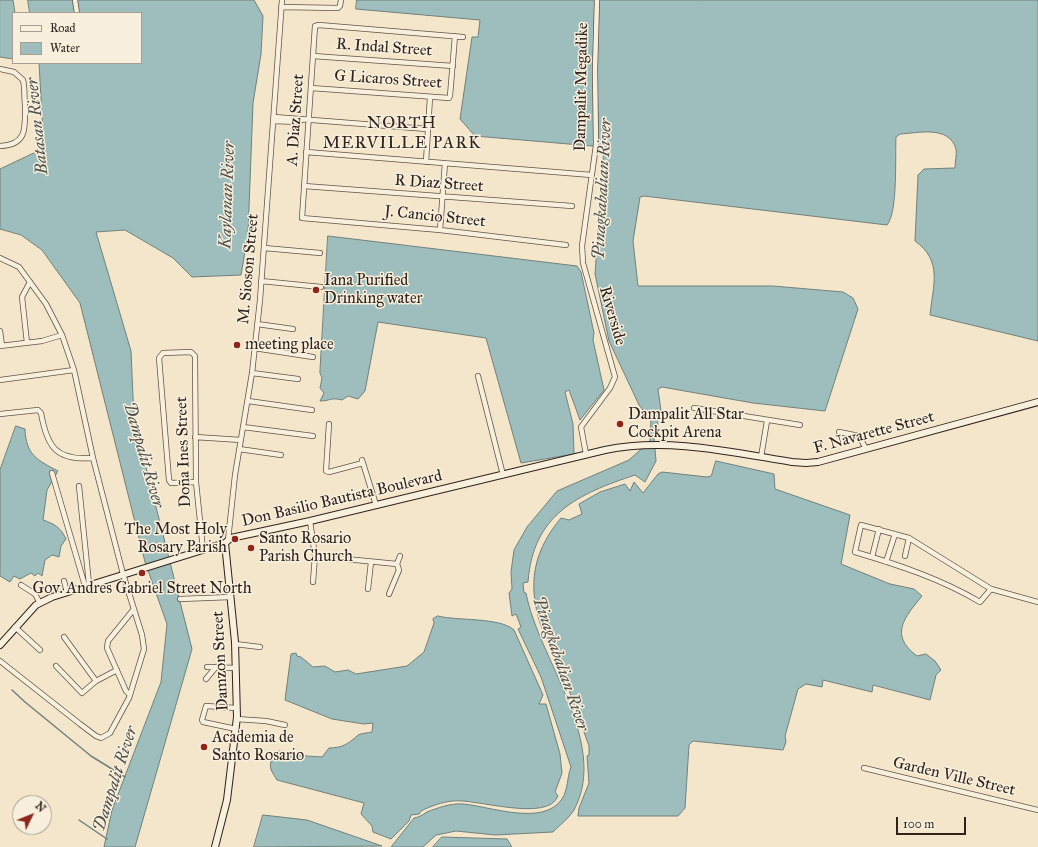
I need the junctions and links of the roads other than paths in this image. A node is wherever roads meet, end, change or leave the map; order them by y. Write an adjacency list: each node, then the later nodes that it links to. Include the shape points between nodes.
1 (75, 0): 6 (street)
2 (282, 0): 5 (street, M. Sioson Street)
3 (341, 0): 5 (street, via 338,8)
4 (597, 0): 21 (street, Dampalit Megadike, via 597,122)
5 (281, 7): 14 (street, M. Sioson Street)
6 (77, 12)
7 (455, 36): 8 (street); 9 (street, A. Diaz Street, via 317,25 314,28); 10 (street, G Licaros Street)
8 (463, 37)
9 (313, 56): 10 (street, R. Indal Street); 12 (street, A. Diaz Street)
10 (453, 66): 13 (street, G Licaros Street, via 450,97)
11 (0, 69): 17 (street, via 14,72 23,80 25,125 24,134 18,141 10,146)
12 (311, 88): 13 (street, G Licaros Street); 15 (street, A. Diaz Street)
13 (430, 96): 16 (street)
14 (274, 119): 15 (street, via 297,122); 28 (street, M. Sioson Street)
15 (307, 120): 16 (street); 18 (street, A. Diaz Street)
16 (427, 129): 19 (street)
17 (0, 146)
18 (306, 152): 19 (street); 22 (street, A. Diaz Street)
19 (426, 162): 20 (street)
20 (445, 164): 21 (street); 23 (street)
21 (592, 175): 63 (street, Riverside, via 582,234 583,263 615,377 610,388 581,427)
22 (304, 186): 23 (street, R Diaz Street); 25 (street, A. Diaz Street)
23 (442, 197): 24 (street, R Diaz Street); 26 (street)
24 (572, 206)
25 (302, 218): 26 (street, J. Cancio Street)
26 (440, 230): 27 (street, J. Cancio Street)
27 (566, 245)
28 (264, 248): 29 (street); 31 (street, M. Sioson Street)
29 (320, 252)
30 (0, 258): 32 (street, via 16,265)
31 (261, 281): 33 (street); 34 (street, M. Sioson Street)
32 (30, 282): 37 (street, via 46,304); 38 (street, via 22,297)
33 (321, 286)
34 (257, 324): 35 (street); 40 (street, M. Sioson Street)
35 (293, 328)
36 (0, 331): 39 (street)
37 (62, 336): 38 (street); 42 (street)
38 (27, 343): 39 (street)
39 (1, 346)
40 (254, 348): 41 (street); 43 (street, M. Sioson Street)
41 (313, 357)
42 (74, 370): 45 (street); 66 (street)
43 (252, 373): 46 (street); 47 (street, M. Sioson Street)
44 (478, 376): 68 (street)
45 (0, 380)
46 (298, 380)
47 (248, 401): 50 (street); 55 (street, M. Sioson Street)
48 (1038, 402): 62 (main road, F. Navarette Street)
49 (694, 408): 52 (street)
50 (312, 410)
51 (0, 414): 66 (street, via 38,410 41,412 44,432 56,450 70,458)
52 (767, 421): 54 (street); 65 (street)
53 (328, 424): 71 (street, via 326,471 362,462)
54 (800, 425)
55 (243, 426): 57 (street); 59 (street, M. Sioson Street)
56 (840, 432): 62 (street, via 859,436)
57 (313, 436)
58 (195, 438): 59 (street); 69 (street, Doña Ines Street); 69 (street, Doña Ines Street, via 194,354 163,353 159,358 169,480 175,484)
59 (240, 440): 61 (street, M. Sioson Street)
60 (667, 446): 63 (main road, Don Basilio Bautista Boulevard, via 618,447); 65 (main road, F. Navarette Street, via 702,446)
61 (239, 449): 64 (street); 76 (street, M. Sioson Street)
62 (866, 450): 65 (main road, F. Navarette Street, via 806,464)
63 (586, 454): 68 (main road, Don Basilio Bautista Boulevard)
64 (281, 455)
65 (761, 457)
66 (93, 458): 85 (street)
67 (52, 473): 89 (street)
68 (504, 475): 71 (main road, Don Basilio Bautista Boulevard)
69 (196, 482): 77 (street, Doña Ines Street)
70 (79, 486): 89 (street)
71 (376, 505): 72 (main road, Don Basilio Bautista Boulevard)
72 (310, 521): 76 (main road, Don Basilio Bautista Boulevard); 78 (street)
73 (879, 529): 74 (street); 81 (street); 81 (street, via 862,525 855,552)
74 (895, 534): 75 (street); 83 (street)
75 (909, 538): 80 (street); 91 (street)
76 (226, 541): 77 (main road, Don Basilio Bautista Boulevard); 94 (main road, Damzon Street)
77 (203, 550): 85 (main road, Don Basilio Bautista Boulevard)
78 (315, 556): 82 (street); 87 (street)
79 (400, 556): 84 (street)
80 (905, 556)
81 (872, 557): 83 (street)
82 (371, 562): 84 (street); 90 (street)
83 (886, 562): 91 (street, via 954,587 980,602)
84 (397, 564): 93 (street, via 399,570)
85 (123, 574): 89 (main road, Don Basilio Bautista Boulevard); 98 (street)
86 (64, 581): 92 (street)
87 (313, 582)
88 (21, 585): 97 (street, via 35,594)
89 (87, 585): 92 (main road, Don Basilio Bautista Boulevard)
90 (368, 589)
91 (991, 589): 96 (street)
92 (67, 592): 97 (main road, Don Basilio Bautista Boulevard)
93 (389, 594)
94 (231, 597): 95 (street); 102 (main road, Damzon Street)
95 (180, 599)
96 (1038, 602)
97 (40, 603): 99 (main road, Don Basilio Bautista Boulevard)
98 (134, 609): 110 (street, via 108,641 107,648); 113 (street, via 144,650)
99 (15, 627): 101 (main road, Don Basilio Bautista Boulevard); 104 (street)
100 (64, 637): 112 (street)
101 (0, 643)
102 (235, 644): 103 (street); 109 (main road, Damzon Street)
103 (260, 647)
104 (40, 650)
105 (0, 661): 113 (street, via 99,737 110,733)
106 (56, 666): 112 (street, via 80,692)
107 (207, 667): 108 (street)
108 (216, 667): 109 (street); 111 (street)
109 (236, 668): 114 (main road, Damzon Street)
110 (117, 670): 112 (street); 113 (street)
111 (206, 679)
112 (96, 681)
113 (130, 695)
114 (236, 708): 115 (main road, Damzon Street); 117 (street, via 206,706 202,720)
115 (236, 719): 116 (street); 117 (main road, Damzon Street)
116 (285, 725)
117 (236, 729): 120 (main road, Damzon Street, via 227,800)
118 (864, 768): 119 (street, Garden Ville Street)
119 (1038, 810)
120 (215, 847)

